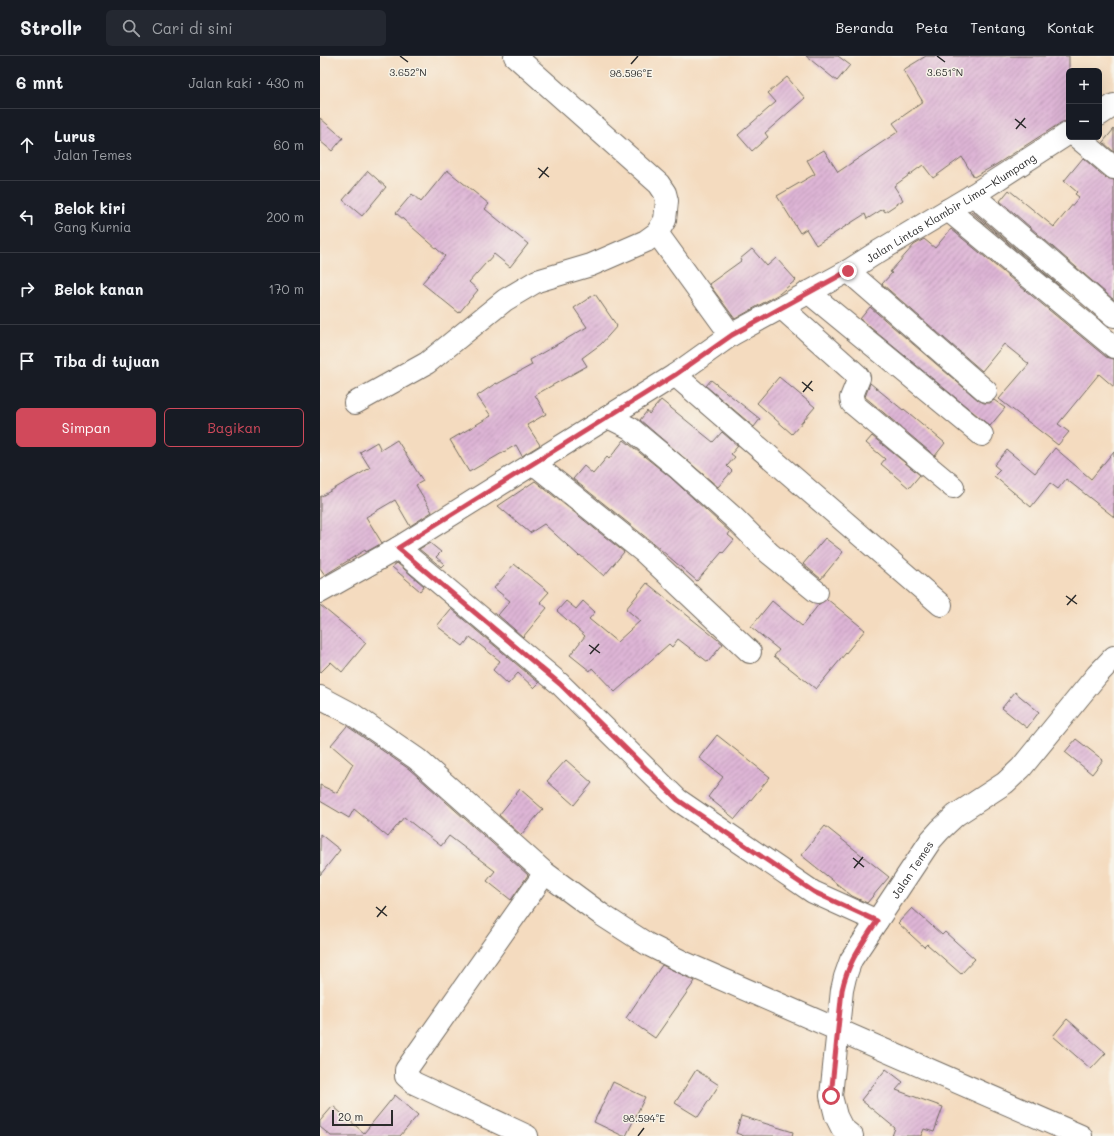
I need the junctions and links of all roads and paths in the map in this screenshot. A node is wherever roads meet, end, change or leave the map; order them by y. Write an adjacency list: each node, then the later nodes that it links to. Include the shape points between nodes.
1 (514, 56): 9 (street, via 659,184 667,201 665,220)
2 (1114, 105): 3 (street)
3 (1102, 113)
4 (1066, 135): 7 (street, Jalan Lintas Klambir Lima–Klumpang)
5 (1081, 140): 6 (street)
6 (1114, 168)
7 (973, 195): 8 (street, Jalan Lintas Klambir Lima–Klumpang); 13 (street)
8 (948, 210): 10 (street, Jalan Lintas Klambir Lima–Klumpang); 15 (street)
9 (657, 233): 14 (street); 18 (street, via 646,241 591,265 537,281 505,300 427,363)
10 (848, 271): 11 (street, Jalan Lintas Klambir Lima–Klumpang); 17 (street)
11 (808, 292): 12 (street, Jalan Lintas Klambir Lima–Klumpang); 20 (street)
12 (782, 308): 14 (street, Jalan Lintas Klambir Lima–Klumpang); 22 (street, via 858,375 851,398 852,403)
13 (1114, 316)
14 (732, 335): 16 (street, Jalan Lintas Klambir Lima–Klumpang)
15 (1114, 347)
16 (675, 375): 19 (street, Jalan Lintas Klambir Lima–Klumpang); 26 (street)
17 (986, 391)
18 (355, 404)
19 (608, 417): 21 (street, Jalan Lintas Klambir Lima–Klumpang); 25 (street, via 630,428 678,468 769,553)
20 (982, 434)
21 (533, 463): 23 (street, Jalan Lintas Klambir Lima–Klumpang); 27 (street, via 645,552)
22 (953, 487)
23 (398, 548): 24 (street, Jalan Lintas Klambir Lima–Klumpang); 31 (street, via 560,684 678,800 814,892)
24 (320, 592)
25 (817, 592)
26 (941, 605)
27 (750, 652)
28 (1114, 657): 31 (street, Jalan Temes, via 1021,768 1004,783 956,815 931,840)
29 (320, 697): 30 (street, via 352,714 417,759)
30 (546, 873): 32 (street, via 602,915 647,944); 33 (street, via 406,1070 406,1076 414,1083)
31 (877, 921): 32 (street, Jalan Temes, via 851,960 844,977)
32 (838, 1030): 34 (street, Jalan Temes, via 831,1096 842,1128); 35 (street)
33 (527, 1136)
34 (852, 1136)
35 (1081, 1136)

